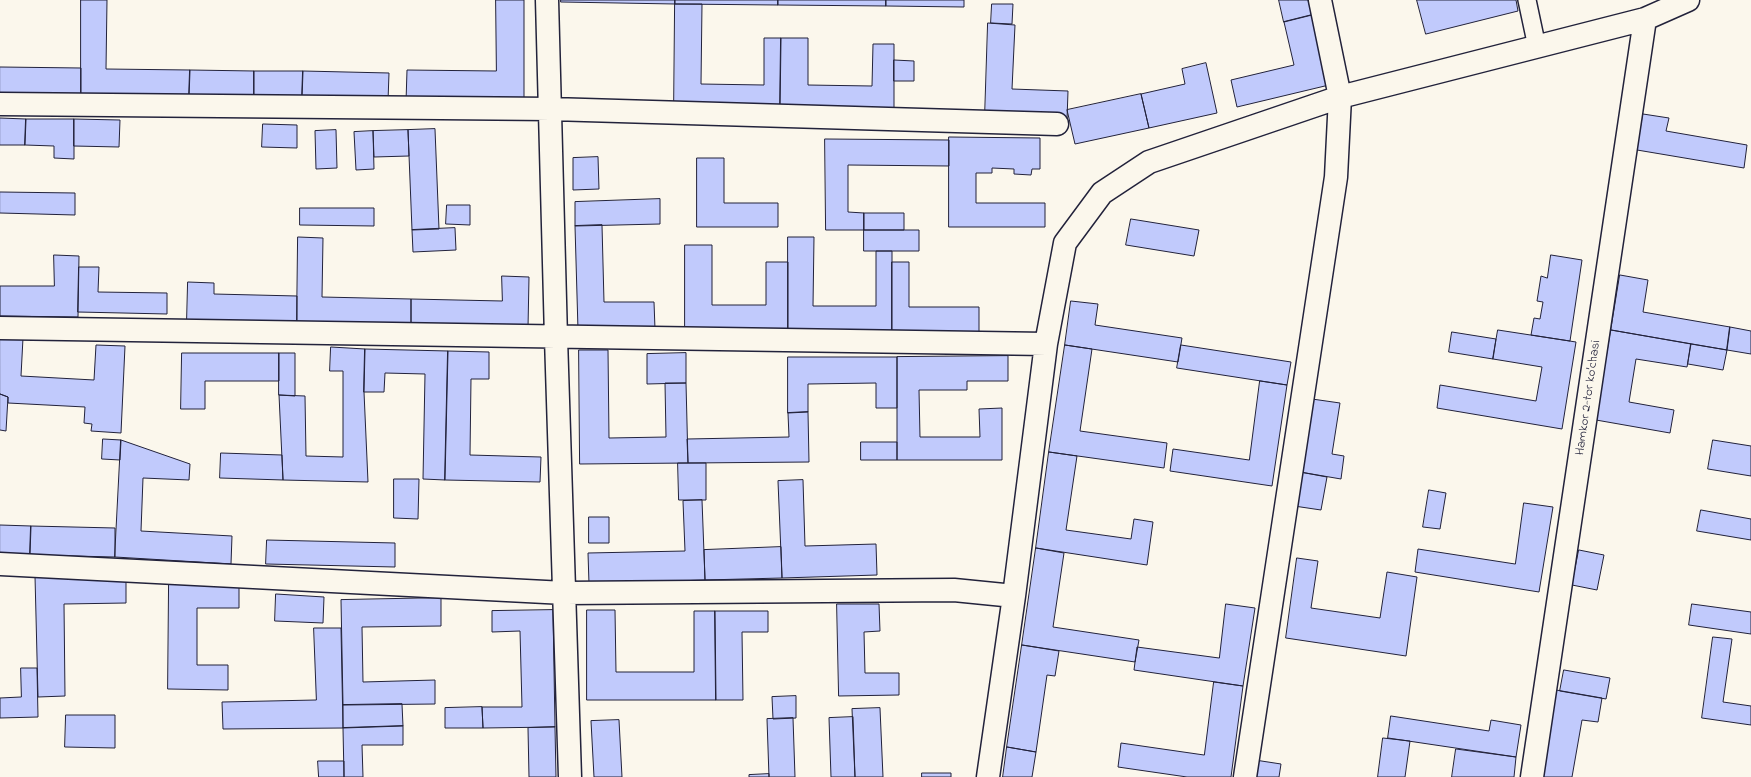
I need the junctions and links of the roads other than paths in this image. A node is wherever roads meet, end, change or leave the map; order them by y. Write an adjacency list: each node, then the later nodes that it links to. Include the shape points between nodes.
1 (547, 0): 9 (street)
2 (1320, 0): 7 (street)
3 (1527, 0): 6 (lane)
4 (1688, 0): 5 (street)
5 (1645, 19): 6 (street); 20 (street, Hamkor 2-tor koʼchasi)
6 (1537, 47): 7 (street)
7 (1340, 97): 13 (street, via 1149,162 1102,193 1065,243); 19 (street, via 1336,177)
8 (0, 104): 9 (street)
9 (551, 109): 10 (street); 12 (street)
10 (1057, 124)
11 (0, 328): 12 (street)
12 (556, 338): 13 (street); 15 (street)
13 (1046, 344): 16 (street)
14 (0, 564): 15 (street)
15 (565, 592): 16 (street, via 954,590); 17 (street)
16 (1014, 596): 18 (street)
17 (570, 777)
18 (988, 777)
19 (1245, 777)
20 (1532, 777)

